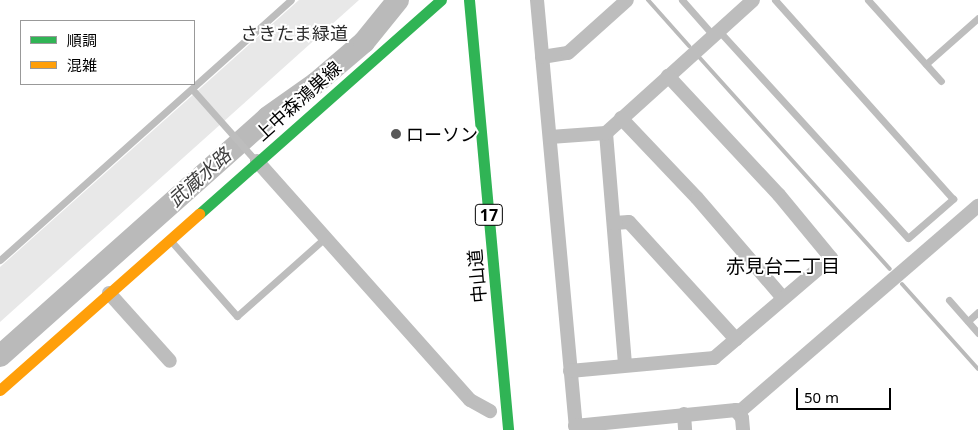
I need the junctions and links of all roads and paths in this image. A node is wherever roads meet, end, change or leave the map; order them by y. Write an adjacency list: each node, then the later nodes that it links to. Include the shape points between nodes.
1 (291, 0): 16 (lane)
2 (441, 0): 20 (main road, 上中森鴻巣線)
3 (469, 0): 41 (main road, 中山道 / 17)
4 (537, 0): 12 (street)
5 (627, 0): 12 (street, via 568,53)
6 (682, 0): 11 (lane)
7 (753, 0): 11 (street)
8 (775, 0): 11 (lane, via 953,198 908,238)
9 (868, 0): 13 (lane)
10 (978, 18): 13 (lane)
11 (716, 33): 14 (street)
12 (542, 56): 19 (street)
13 (926, 64): 15 (lane)
14 (668, 76): 17 (street); 27 (street, via 779,195 831,258)
15 (941, 81)
16 (192, 88): 20 (lane); 25 (lane)
17 (622, 118): 18 (street); 27 (street, via 697,198)
18 (606, 133): 19 (street); 22 (street)
19 (550, 137): 35 (street)
20 (253, 157): 23 (street); 24 (main road, 上中森鴻巣線)
21 (978, 206): 38 (street)
22 (614, 223): 32 (street, via 629,222); 34 (street)
23 (325, 238): 24 (lane, via 237,316); 37 (street, via 470,400)
24 (169, 239): 26 (main road, 上中森鴻巣線)
25 (0, 260)
26 (109, 293): 33 (street); 36 (main road, 上中森鴻巣線)
27 (783, 298): 32 (street)
28 (949, 300): 30 (lane)
29 (978, 312): 30 (lane)
30 (968, 322): 31 (lane)
31 (978, 333)
32 (736, 339): 34 (street, via 714,358)
33 (170, 361)
34 (626, 365): 35 (street)
35 (570, 371): 40 (street)
36 (0, 390)
37 (490, 410)
38 (738, 413): 39 (street, via 736,410); 43 (street)
39 (684, 414): 40 (street); 42 (street)
40 (575, 428)
41 (508, 430)
42 (685, 430)
43 (743, 430)

